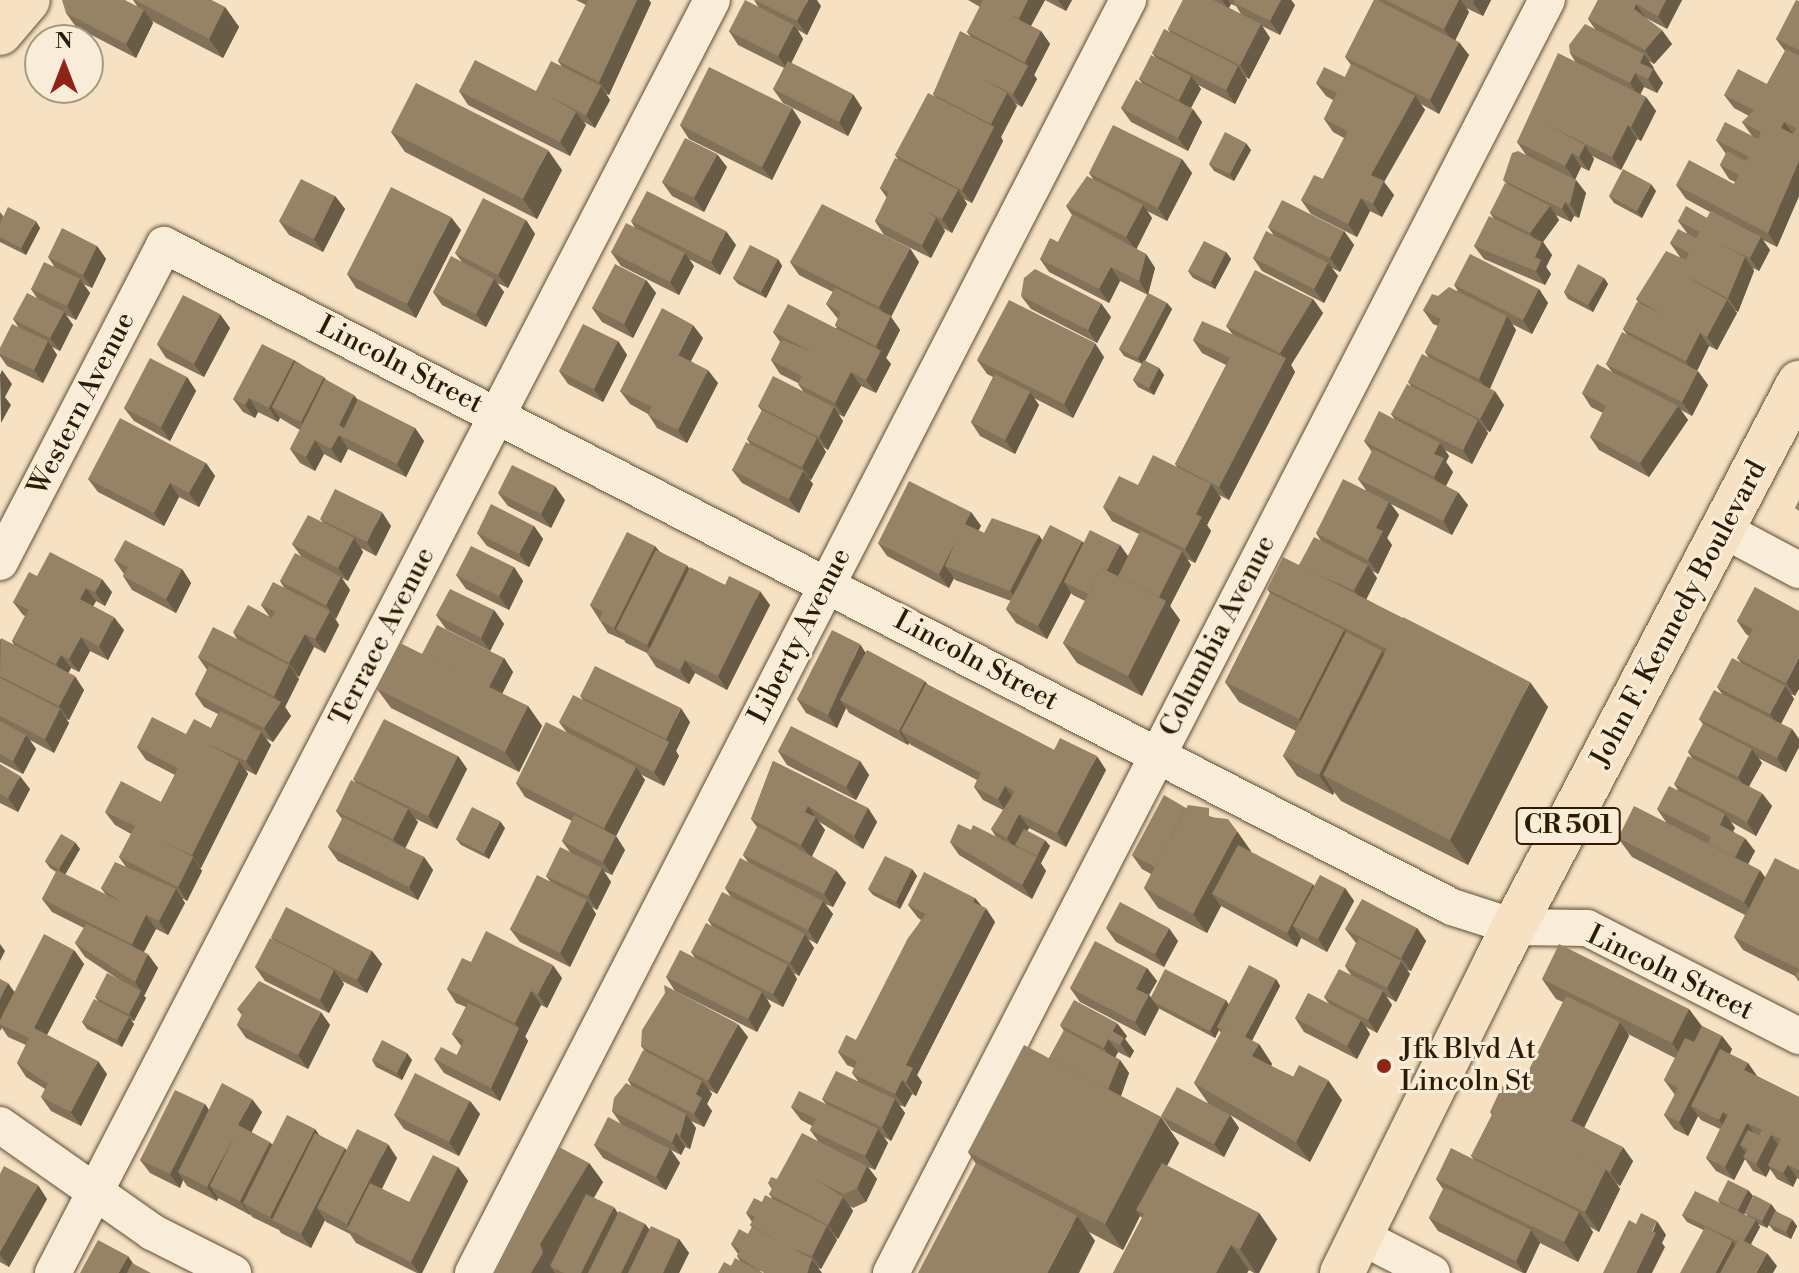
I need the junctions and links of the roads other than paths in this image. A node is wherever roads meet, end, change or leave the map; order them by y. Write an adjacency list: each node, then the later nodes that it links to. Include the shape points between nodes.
1 (28, 0): 5 (main road)
2 (712, 0): 8 (street, Terrace Avenue)
3 (1128, 0): 12 (street, Liberty Avenue)
4 (1547, 0): 13 (street, Columbia Avenue)
5 (0, 33)
6 (164, 245): 8 (street, Lincoln Street); 10 (street, Western Avenue)
7 (1799, 383): 9 (main road, John F. Kennedy Boulevard / CR 501)
8 (498, 415): 12 (street, Lincoln Street); 17 (street, Terrace Avenue)
9 (1724, 530): 11 (street); 14 (main road, John F. Kennedy Boulevard / CR 501)
10 (0, 562)
11 (1799, 570)
12 (828, 583): 13 (street, Lincoln Street); 21 (street, Liberty Avenue)
13 (1156, 756): 14 (street, Lincoln Street, via 1452,907); 22 (street, Columbia Avenue)
14 (1514, 927): 15 (street, Lincoln Street, via 1587,928); 18 (main road, John F. Kennedy Boulevard / CR 501)
15 (1799, 1036)
16 (0, 1125): 17 (street)
17 (95, 1193): 19 (street, Terrace Avenue); 20 (street, via 202,1262)
18 (1350, 1254): 23 (street)
19 (53, 1273)
20 (233, 1273)
21 (473, 1273)
22 (891, 1273)
23 (1432, 1273)

